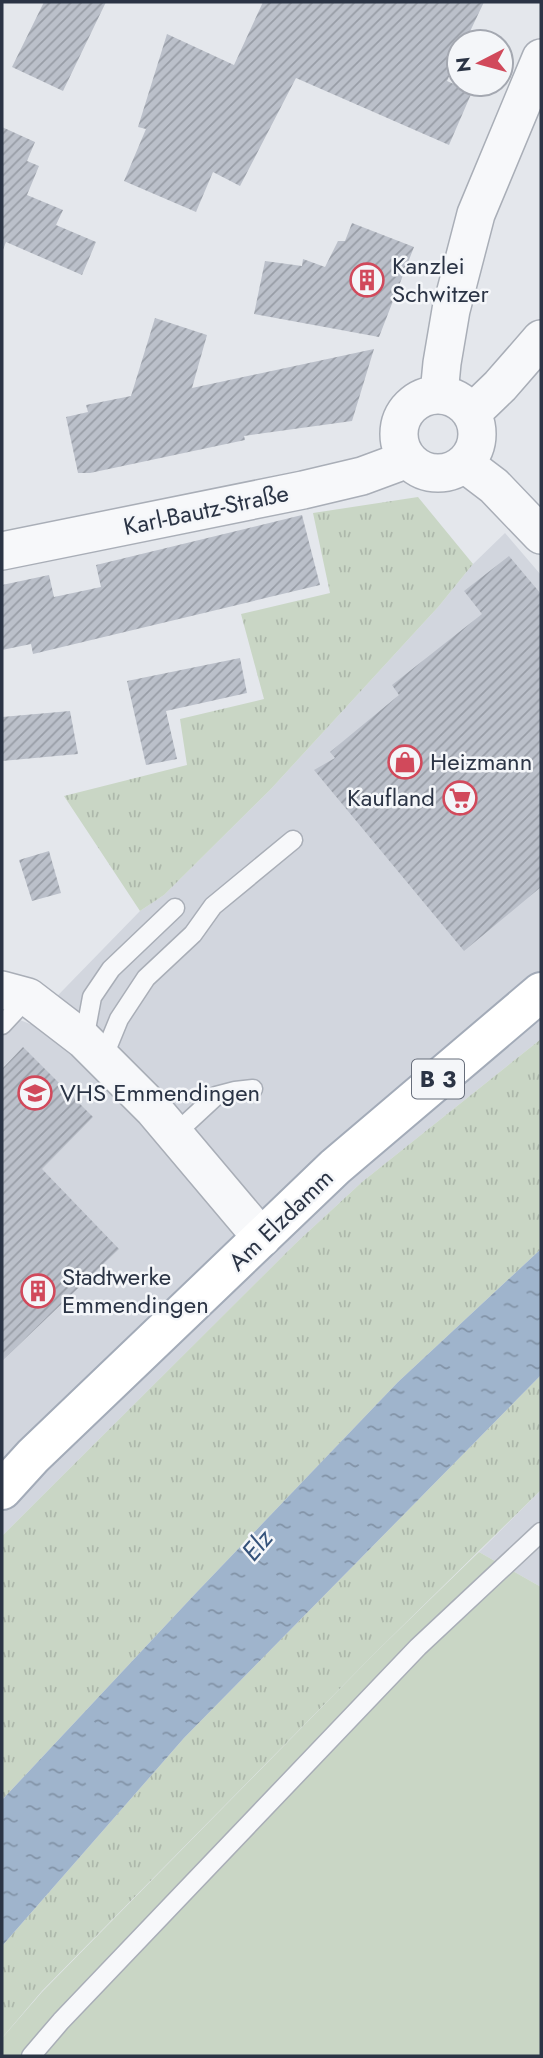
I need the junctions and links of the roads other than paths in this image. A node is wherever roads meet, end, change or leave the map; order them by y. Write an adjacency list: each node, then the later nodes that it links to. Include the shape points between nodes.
1 (541, 58): 3 (street, via 476,214 451,310)
2 (541, 339): 4 (street)
3 (439, 394): 4 (street, via 461,401); 5 (street, via 408,407 400,423 400,448)
4 (472, 413): 6 (street, via 478,431 475,448)
5 (408, 459): 6 (street, via 434,473 451,472); 8 (street, Karl-Bautz-Straße, via 362,476)
6 (464, 464): 7 (street, via 495,486)
7 (541, 535)
8 (2, 551)
9 (293, 840): 14 (lane, via 213,906 193,934 146,978)
10 (175, 908): 14 (lane, via 111,969 92,997)
11 (541, 992): 17 (main road, Am Elzdamm / B 3, via 335,1167)
12 (15, 993): 13 (lane); 14 (street)
13 (2, 1025)
14 (93, 1049): 16 (street)
15 (253, 1089): 16 (lane, via 216,1096)
16 (175, 1134): 17 (street)
17 (262, 1238): 18 (main road, Am Elzdamm / B 3)
18 (2, 1490)
19 (541, 1532): 20 (lane, via 418,1647)
20 (31, 2056)

